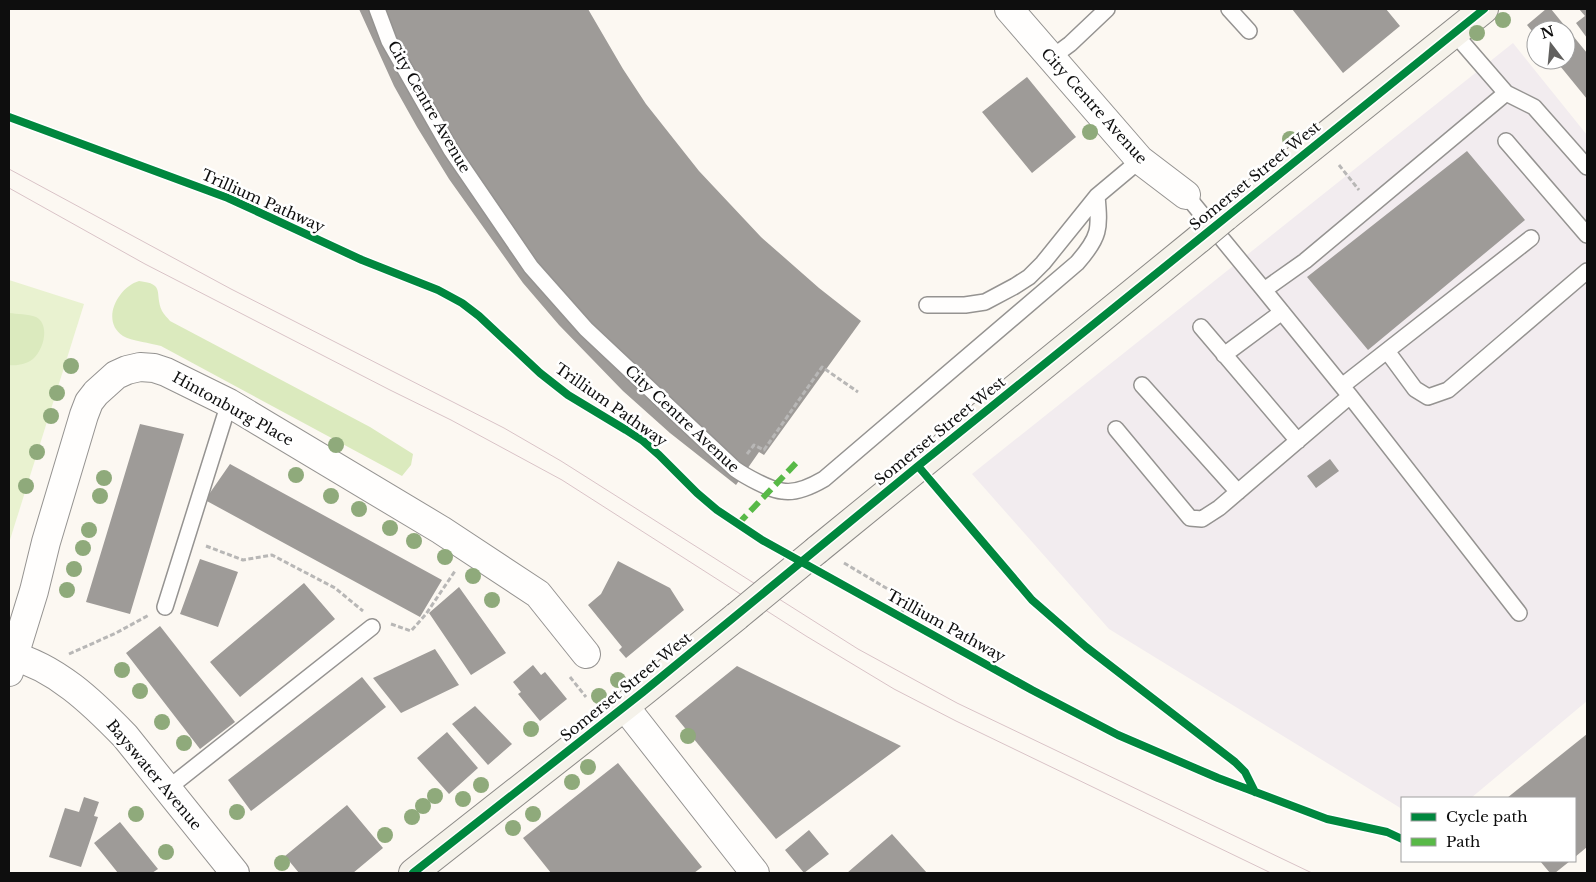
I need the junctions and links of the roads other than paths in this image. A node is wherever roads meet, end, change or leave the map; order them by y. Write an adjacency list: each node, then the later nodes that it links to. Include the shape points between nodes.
1 (377, 9): 13 (lane, City Centre Avenue, via 389,41 451,150 531,267 586,330 735,469 782,491 808,488 824,479 1078,263 1098,233)
2 (1009, 9): 8 (street, City Centre Avenue)
3 (1107, 9): 8 (lane)
4 (1229, 9): 6 (lane)
5 (1484, 9): 7 (main road, Somerset Street West)
6 (1249, 31)
7 (1454, 33): 9 (lane); 35 (main road, Somerset Street West, bridge)
8 (1051, 58): 11 (street, City Centre Avenue)
9 (1506, 93): 12 (lane, via 1534,107); 18 (lane, via 1305,261)
10 (1506, 141): 15 (lane)
11 (1140, 160): 13 (lane); 14 (street, City Centre Avenue)
12 (1587, 166)
13 (1097, 196): 19 (lane, via 1043,263 1015,286 985,302)
14 (1186, 196): 18 (lane)
15 (1587, 235)
16 (1531, 238): 22 (lane)
17 (1587, 271): 22 (lane, via 1448,390 1428,397 1415,389)
18 (1264, 290): 20 (lane)
19 (927, 305)
20 (1282, 312): 23 (lane); 25 (lane)
21 (1200, 327): 23 (lane)
22 (1387, 351): 25 (lane)
23 (1224, 355): 28 (lane)
24 (1142, 385): 29 (lane)
25 (1346, 391): 28 (lane); 31 (lane)
26 (228, 403): 30 (lane); 33 (street, Hintonburg Place, via 441,530 538,594); 34 (street, Hintonburg Place, via 154,368 127,370 96,392 84,415 34,591)
27 (1116, 429): 29 (lane, via 1190,518 1202,519)
28 (1298, 441): 29 (lane)
29 (1238, 492)
30 (165, 607)
31 (1519, 613)
32 (372, 627): 36 (lane)
33 (586, 654)
34 (10, 661): 36 (street, Bayswater Avenue, via 49,671 92,704 125,736)
35 (625, 707): 38 (main road, Somerset Street West); 39 (street)
36 (167, 789): 37 (street, Bayswater Avenue)
37 (235, 873)
38 (413, 873)
39 (755, 873)

